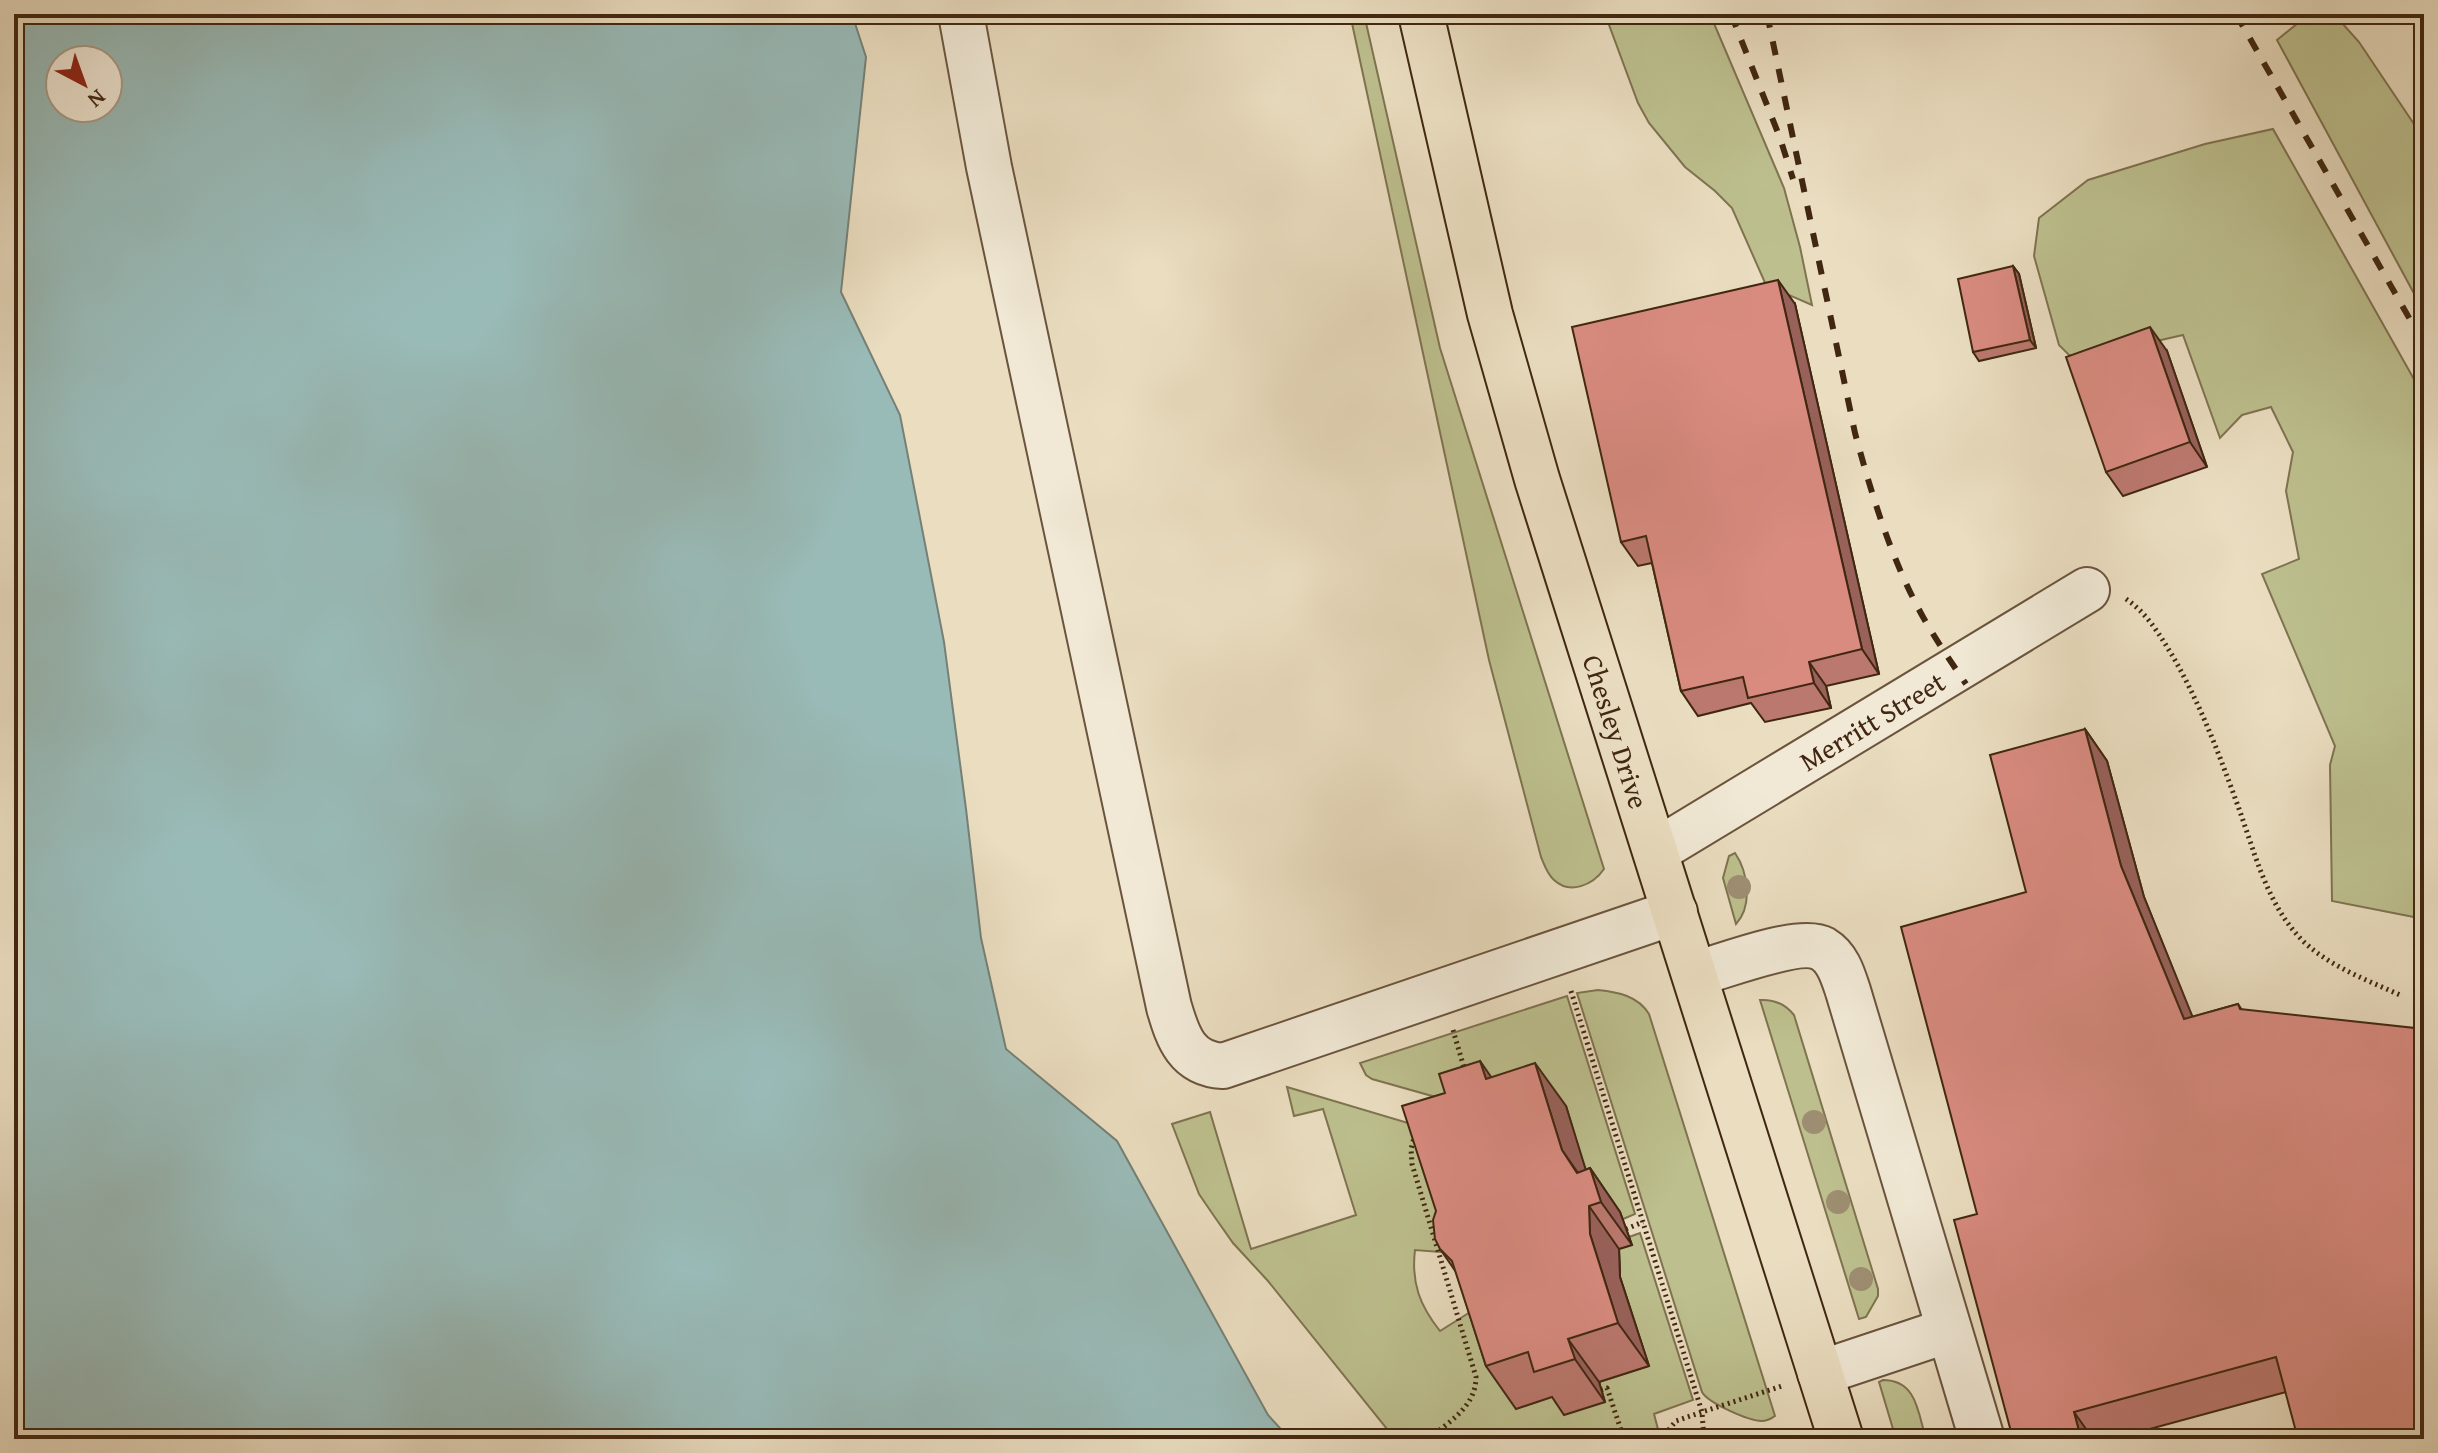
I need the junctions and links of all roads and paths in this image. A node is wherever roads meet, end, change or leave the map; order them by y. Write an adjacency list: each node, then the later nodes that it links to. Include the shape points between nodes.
1 (961, 14): 8 (lane, via 989,167 1176,1031 1194,1057 1223,1066)
2 (1421, 14): 4 (main road, Chesley Drive, via 1490,314)
3 (2087, 590): 4 (lane, Merritt Street); 9 (path, via 2120,595 2134,604 2177,664 2211,732 2268,889 2284,917 2304,942 2334,965)
4 (1656, 851): 5 (main road, Chesley Drive)
5 (1675, 912): 6 (lane); 7 (main road, Chesley Drive)
6 (1559, 952): 8 (lane); 12 (path)
7 (1695, 974): 14 (lane, via 1807,945 1833,958 1842,971); 15 (main road, Chesley Drive)
8 (1442, 992): 10 (path)
9 (2400, 995)
10 (1466, 1073)
11 (1416, 1132): 18 (path, via 1412,1164 1476,1377 1470,1401)
12 (1643, 1222): 13 (path); 17 (path)
13 (1626, 1229)
14 (1949, 1330): 15 (lane); 23 (lane)
15 (1820, 1373): 17 (path); 22 (main road, Chesley Drive)
16 (1601, 1390): 19 (path, via 1607,1388)
17 (1702, 1412): 20 (path, via 1676,1421); 21 (path)
18 (1432, 1436)
19 (1624, 1439)
20 (1661, 1439)
21 (1704, 1439)
22 (1841, 1439)
23 (1982, 1439)

